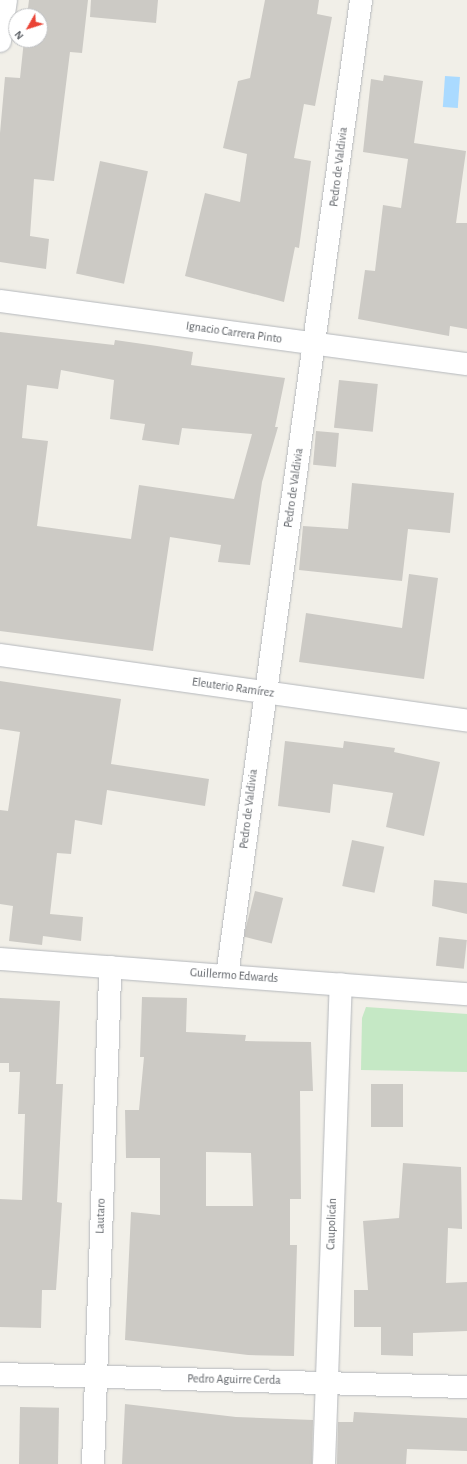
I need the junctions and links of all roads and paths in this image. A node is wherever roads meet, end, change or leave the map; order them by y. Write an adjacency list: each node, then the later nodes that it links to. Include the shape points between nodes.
1 (6, 0): 3 (street)
2 (361, 0): 5 (street, Pedro de Valdivia)
3 (0, 41)
4 (0, 301): 5 (street, Ignacio Carrera Pinto)
5 (315, 344): 6 (street, Ignacio Carrera Pinto); 8 (street, Pedro de Valdivia)
6 (467, 364)
7 (0, 655): 8 (street, Eleuterio Ramírez)
8 (264, 693): 9 (street, Eleuterio Ramírez); 12 (street, Pedro de Valdivia)
9 (467, 721)
10 (0, 959): 11 (street, Guillermo Edwards)
11 (110, 967): 12 (street, Guillermo Edwards); 16 (street, Lautaro)
12 (227, 976): 13 (street, Guillermo Edwards)
13 (341, 984): 14 (street, Guillermo Edwards); 17 (street, Caupolicán)
14 (467, 994)
15 (0, 1374): 16 (street, Pedro Aguirre Cerda)
16 (96, 1377): 17 (street, Pedro Aguirre Cerda); 19 (street, Lautaro)
17 (327, 1382): 18 (street, Pedro Aguirre Cerda); 20 (street, Caupolicán)
18 (467, 1387)
19 (93, 1464)
20 (324, 1464)

